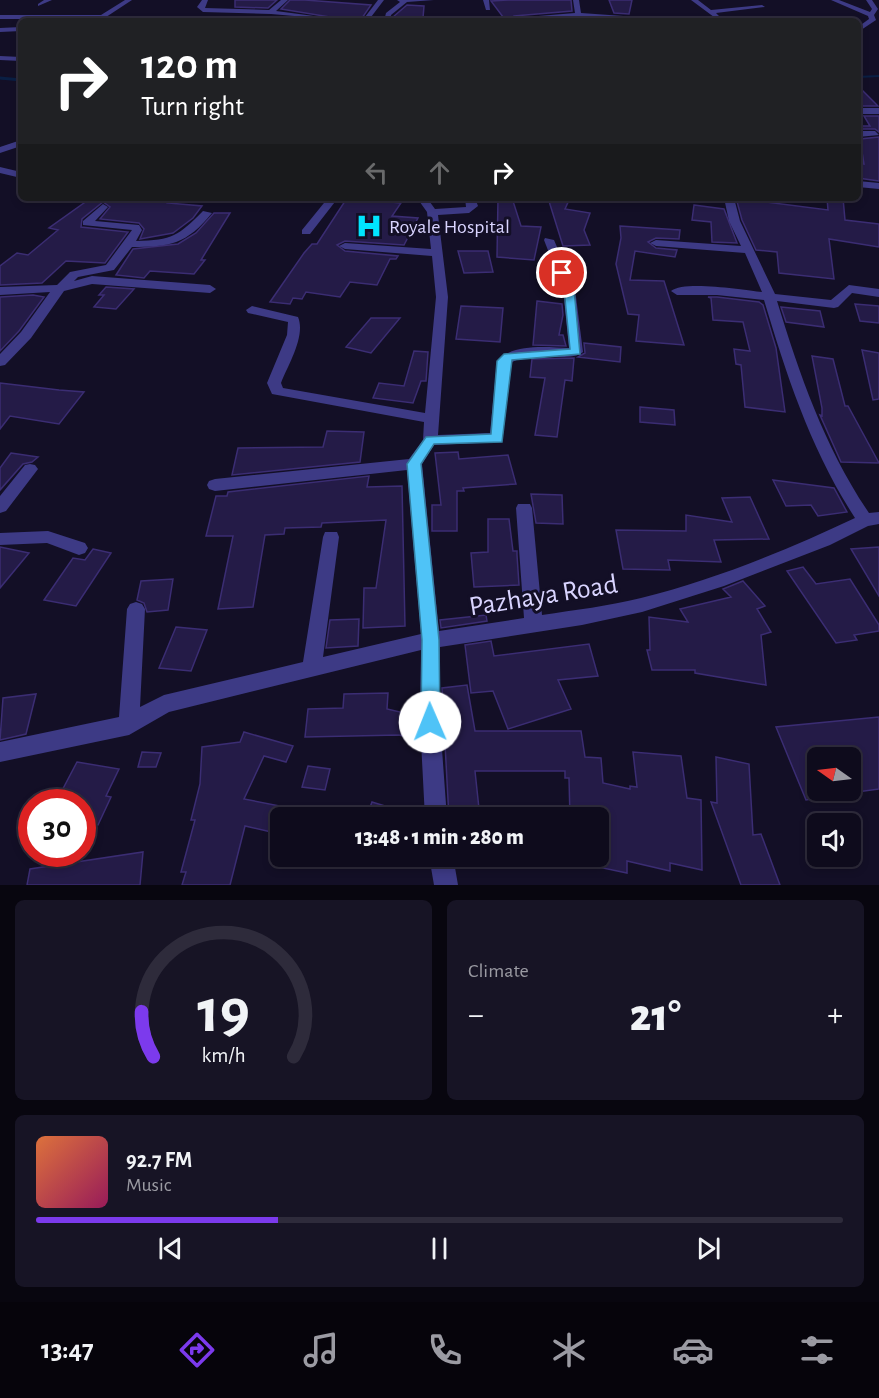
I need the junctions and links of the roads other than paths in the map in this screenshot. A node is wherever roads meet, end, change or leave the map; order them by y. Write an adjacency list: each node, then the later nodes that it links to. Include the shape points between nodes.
1 (49, 0): 14 (street)
2 (129, 0): 18 (street)
3 (205, 0): 19 (street, via 200,8 203,10)
4 (285, 0): 19 (street)
5 (381, 0): 27 (street)
6 (400, 0): 7 (street)
7 (406, 0): 8 (street); 28 (street)
8 (431, 0)
9 (486, 0): 16 (street)
10 (576, 0): 21 (street)
11 (694, 0): 20 (street)
12 (834, 0): 22 (street)
13 (869, 0): 22 (street, via 875,9)
14 (40, 5)
15 (762, 7): 20 (street)
16 (488, 9)
17 (74, 11): 18 (street)
18 (110, 12): 25 (street)
19 (271, 12): 26 (street)
20 (711, 12): 31 (street)
21 (578, 15): 29 (street); 30 (street)
22 (871, 15): 32 (street, via 873,20)
23 (2, 18): 24 (street)
24 (18, 18)
25 (101, 18)
26 (322, 18)
27 (367, 18)
28 (387, 18)
29 (517, 18)
30 (634, 18)
31 (718, 18)
32 (861, 28)
33 (18, 29): 34 (street)
34 (0, 30)
35 (0, 58): 36 (street)
36 (18, 59)
37 (861, 111): 38 (street)
38 (879, 111)
39 (861, 134): 40 (street)
40 (874, 134)
41 (18, 143): 42 (street)
42 (0, 150)
43 (0, 170): 44 (street)
44 (18, 173)
45 (861, 184): 46 (street)
46 (879, 186)
47 (331, 201): 54 (street)
48 (424, 201): 52 (street)
49 (471, 201): 52 (street, via 469,210)
50 (729, 201): 59 (street)
51 (103, 207): 57 (street, via 87,223 135,227)
52 (432, 212): 60 (street)
53 (207, 213): 57 (street, via 175,241)
54 (306, 232)
55 (549, 240): 70 (street, via 569,289 576,352 508,356 504,361 497,438)
56 (656, 243): 59 (street)
57 (129, 244): 61 (street, via 110,268 81,271)
58 (345, 246): 60 (street)
59 (747, 250): 66 (street)
60 (437, 253): 69 (street, via 442,297)
61 (60, 288): 62 (street, via 92,280 115,280); 63 (street); 68 (street, via 26,335)
62 (210, 290)
63 (0, 291)
64 (677, 291): 66 (street)
65 (879, 293): 66 (street, via 849,289 834,304)
66 (769, 296): 76 (street, via 796,384 822,449 843,489)
67 (252, 310): 69 (street, via 294,320 293,335 274,383 277,391)
68 (0, 362)
69 (433, 420): 70 (street)
70 (430, 440): 71 (street)
71 (414, 464): 73 (street); 82 (street)
72 (30, 469): 74 (street)
73 (215, 486)
74 (0, 507)
75 (524, 508): 81 (street)
76 (872, 519): 81 (street, Pazhaya Road, via 707,585 642,605)
77 (331, 537): 83 (street)
78 (0, 539): 79 (street, via 48,537)
79 (78, 548)
80 (135, 609): 84 (street)
81 (534, 624): 82 (street, Pazhaya Road)
82 (431, 640): 83 (street, Pazhaya Road); 86 (street, via 430,722)
83 (312, 668): 84 (street, Pazhaya Road, via 164,704)
84 (129, 724): 85 (street, Pazhaya Road)
85 (0, 752)
86 (435, 807)
87 (443, 867): 88 (street)
88 (446, 885)

